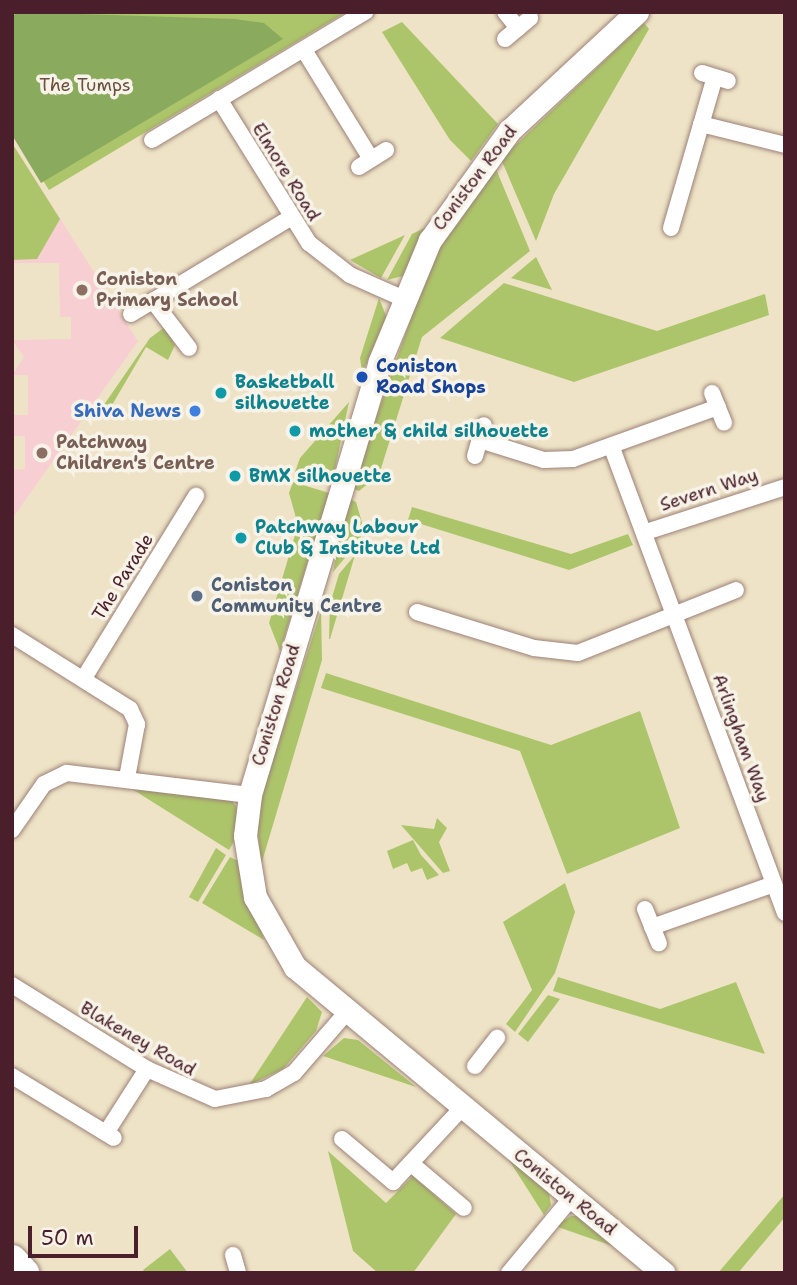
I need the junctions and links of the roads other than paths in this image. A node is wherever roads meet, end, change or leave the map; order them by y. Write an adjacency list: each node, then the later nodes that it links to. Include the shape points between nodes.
1 (365, 12): 5 (street)
2 (505, 12): 4 (street, via 524,23)
3 (637, 12): 14 (street, Coniston Road, via 548,91 484,161 443,217)
4 (505, 39)
5 (304, 50): 7 (street); 11 (street, via 365,163)
6 (715, 77): 8 (street)
7 (219, 99): 9 (street); 12 (street, Elmore Road)
8 (701, 124): 10 (street); 13 (street)
9 (152, 141)
10 (785, 145)
11 (386, 150)
12 (289, 218): 14 (street, Elmore Road, via 334,265); 15 (street)
13 (671, 228)
14 (402, 298): 30 (street, Coniston Road)
15 (153, 301): 16 (street); 17 (street)
16 (131, 314)
17 (189, 348)
18 (724, 423): 20 (street, via 715,400)
19 (480, 440): 20 (street, via 544,460)
20 (612, 448): 23 (street, Arlingham Way)
21 (785, 487): 23 (street, Severn Way)
22 (196, 496): 28 (street, The Parade)
23 (646, 532): 26 (street, Arlingham Way)
24 (736, 590): 26 (street)
25 (417, 612): 26 (street, via 561,653 596,649)
26 (675, 616): 32 (street, Arlingham Way)
27 (12, 635): 28 (street)
28 (84, 678): 29 (street, via 135,715)
29 (127, 778): 30 (street); 31 (street, via 54,776)
30 (250, 795): 38 (street, Coniston Road, via 247,862 260,909 295,967)
31 (12, 830)
32 (774, 884): 34 (street, Arlingham Way); 35 (street)
33 (645, 909): 35 (street)
34 (785, 914)
35 (652, 927): 36 (street)
36 (659, 943)
37 (12, 985): 41 (street, Blakeney Road)
38 (346, 1013): 41 (street, Blakeney Road, via 294,1073 248,1095 198,1095); 43 (street, Coniston Road)
39 (497, 1038): 40 (street)
40 (475, 1066)
41 (147, 1069): 42 (street, via 110,1135)
42 (12, 1076)
43 (461, 1110): 45 (street); 46 (street, Coniston Road)
44 (342, 1139): 45 (street, via 393,1182)
45 (414, 1166): 47 (street)
46 (573, 1196): 52 (street); 53 (street, Coniston Road)
47 (464, 1208)
48 (233, 1255): 50 (street)
49 (12, 1260): 51 (highway)
50 (237, 1272)
51 (24, 1273)
52 (509, 1273)
53 (664, 1273)

